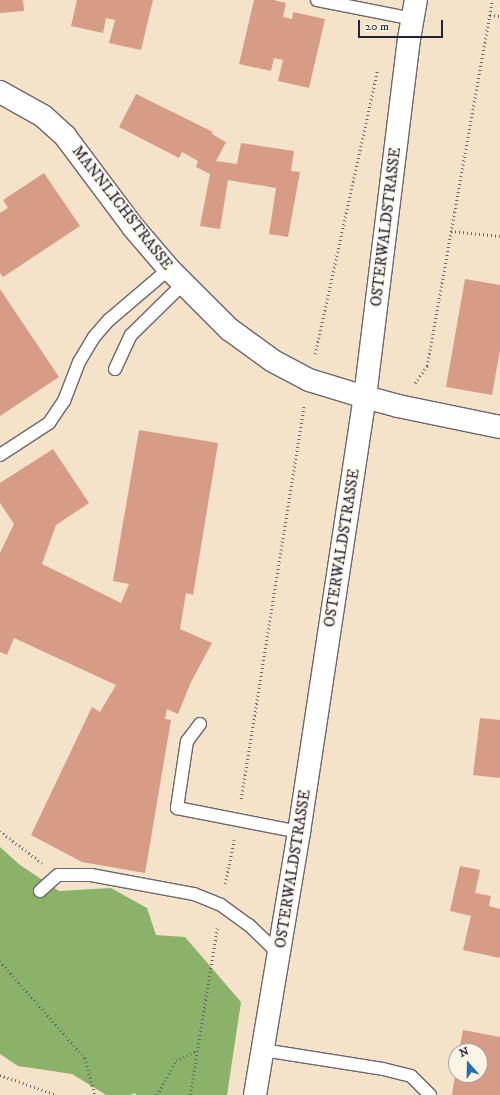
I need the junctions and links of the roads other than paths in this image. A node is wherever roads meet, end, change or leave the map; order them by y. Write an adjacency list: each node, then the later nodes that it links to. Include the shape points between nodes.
1 (316, 0): 2 (lane)
2 (414, 9): 6 (street, OSTERWALDSTRASSE)
3 (0, 92): 4 (street, MANNLICHSTRASSE, via 43,116 65,136 133,228)
4 (176, 276): 5 (lane, via 131,335); 6 (street, MANNLICHSTRASSE, via 230,329 273,361 308,380); 8 (lane, via 109,320 94,337 79,362 64,401 49,423)
5 (115, 369)
6 (365, 397): 7 (street, MANNLICHSTRASSE); 10 (street, OSTERWALDSTRASSE)
7 (500, 427)
8 (0, 455)
9 (200, 724): 10 (lane, via 187,741 177,808)
10 (299, 832): 12 (street, OSTERWALDSTRASSE)
11 (40, 891): 12 (lane, via 58,875 91,875 194,894 222,905 249,925)
12 (279, 954): 13 (street, OSTERWALDSTRASSE)
13 (263, 1050): 14 (street, OSTERWALDSTRASSE); 15 (lane, via 383,1069 411,1076)
14 (255, 1095)
15 (430, 1095)

